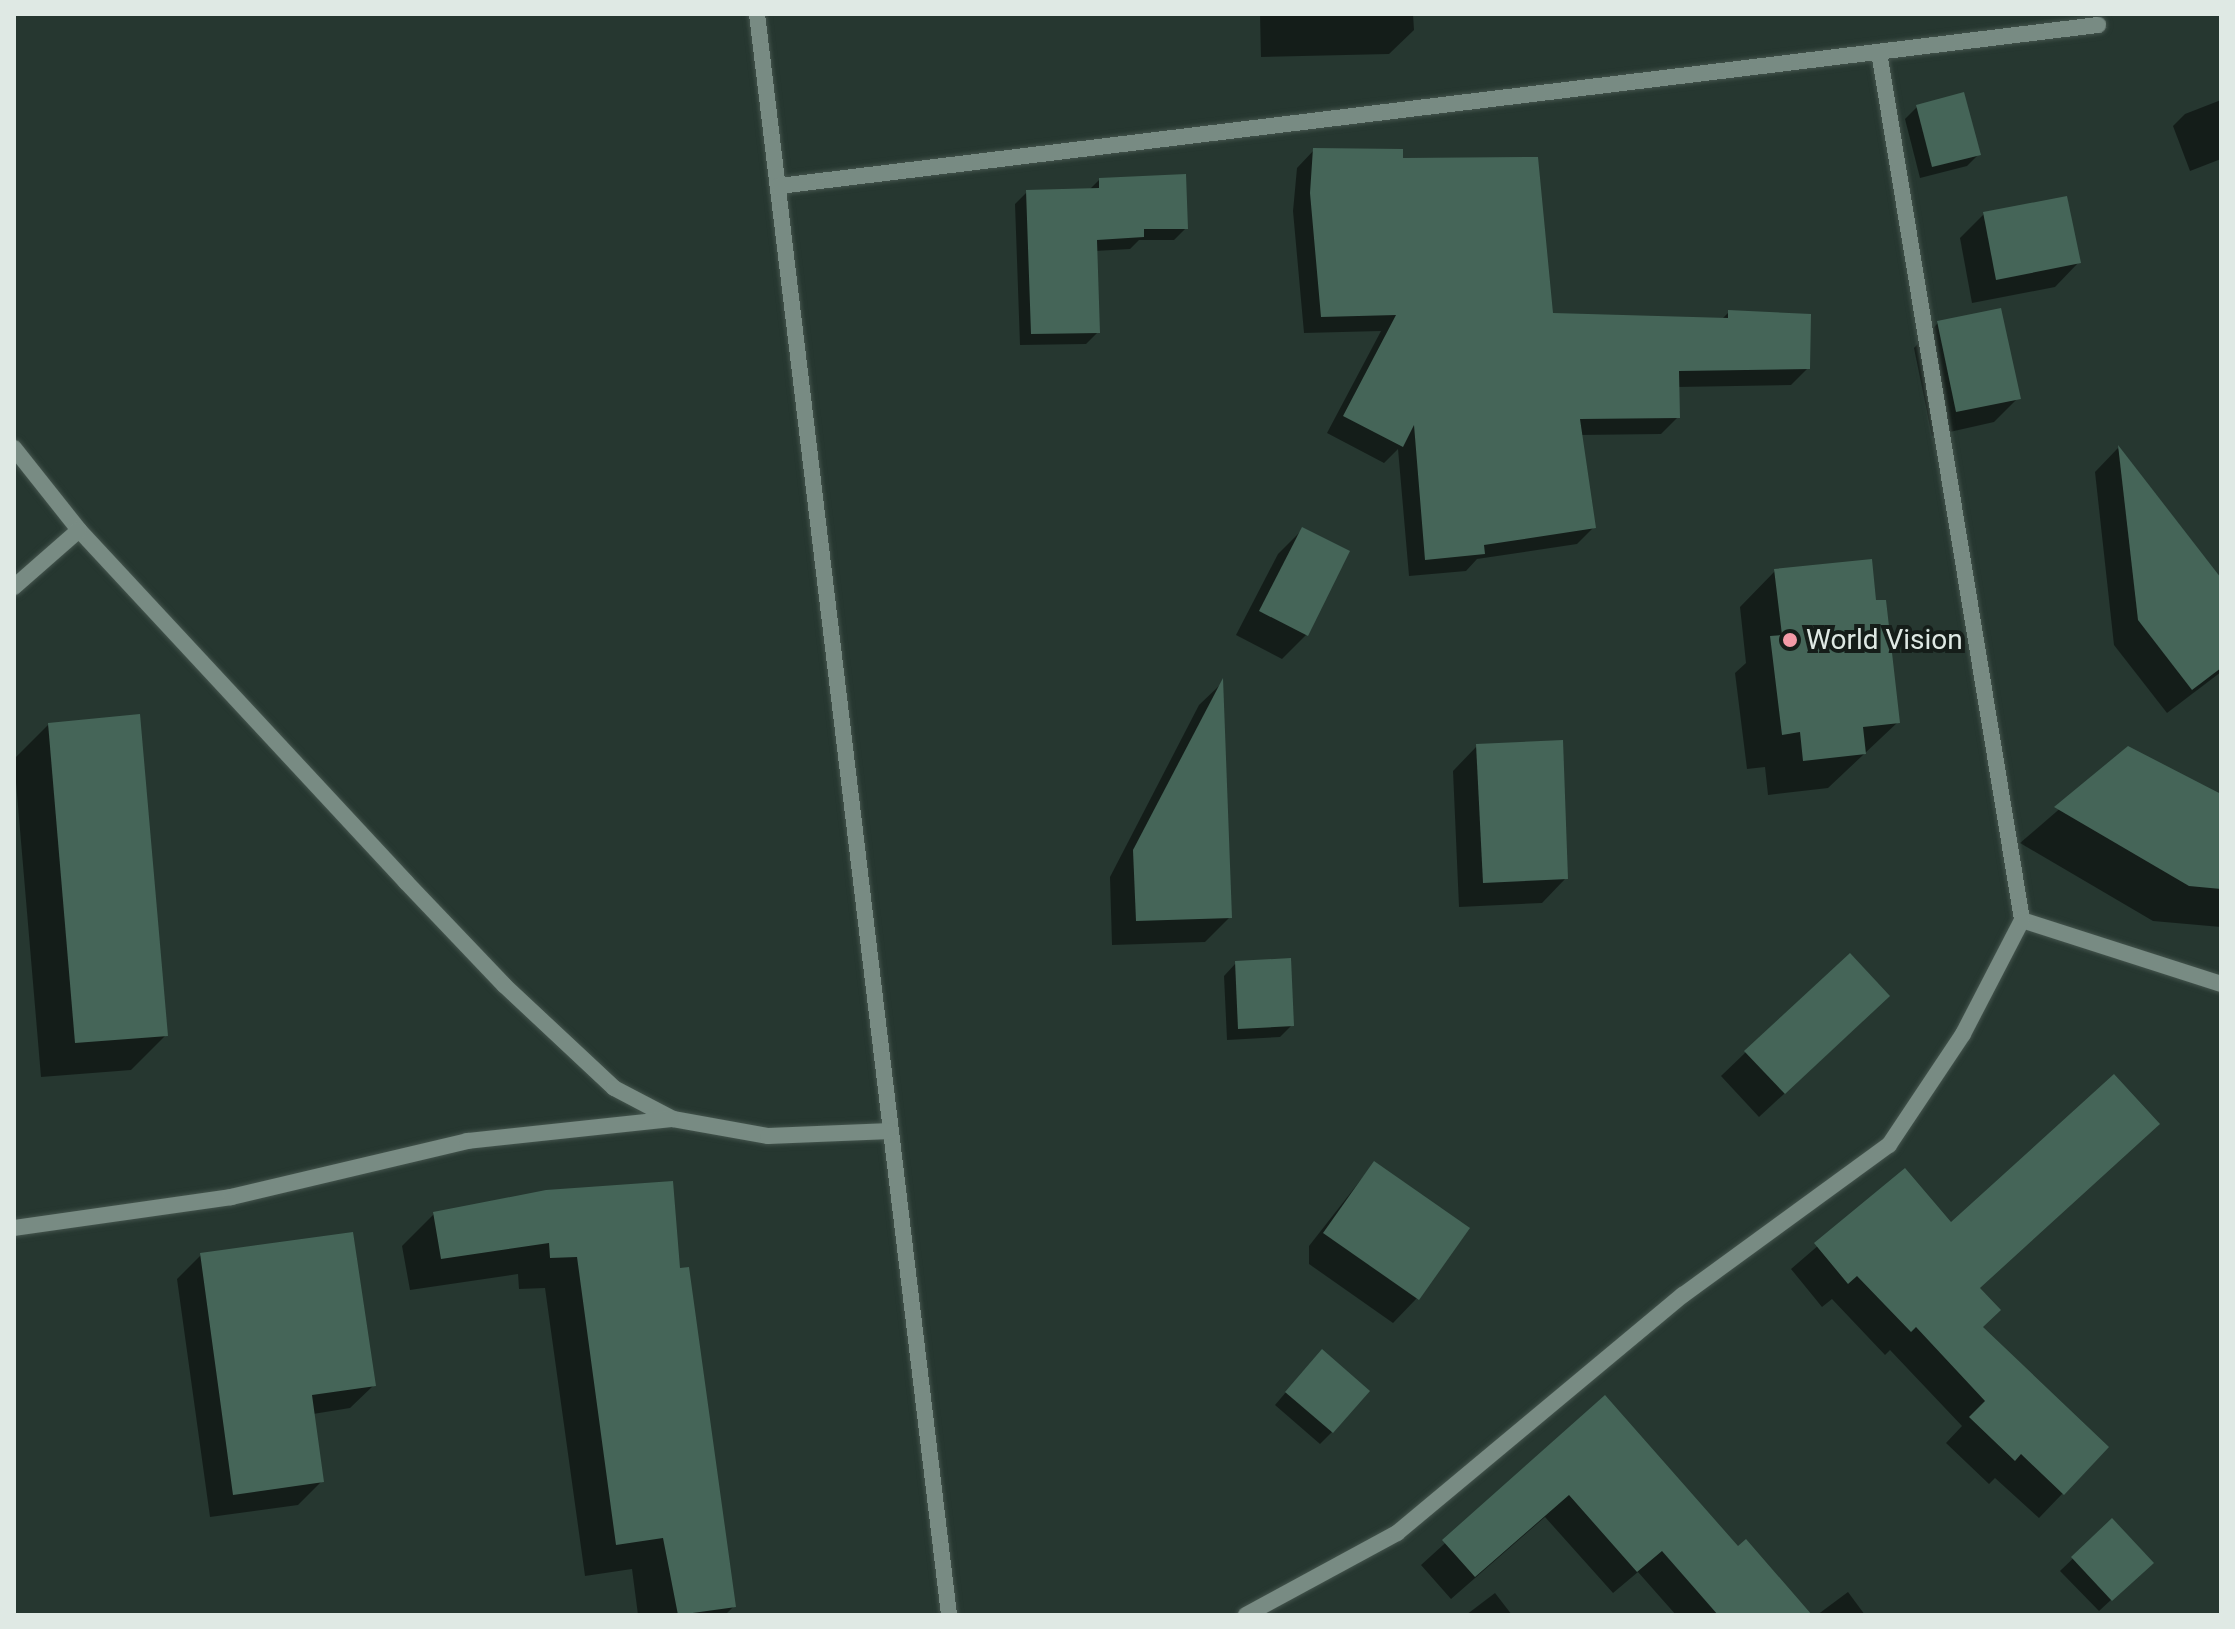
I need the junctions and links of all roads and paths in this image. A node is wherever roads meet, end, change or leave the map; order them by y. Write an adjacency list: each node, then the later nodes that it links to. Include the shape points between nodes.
1 (757, 14): 4 (street)
2 (2098, 25): 3 (street)
3 (1879, 52): 4 (street); 8 (street)
4 (779, 186): 11 (street)
5 (14, 448): 6 (street)
6 (79, 530): 7 (street); 10 (street, via 504,985 614,1088)
7 (14, 587)
8 (2022, 920): 9 (street); 14 (street, via 1963,1034 1889,1145 1683,1295 1397,1533)
9 (2221, 984)
10 (673, 1119): 11 (street, via 768,1136); 12 (street, via 467,1141 231,1197)
11 (891, 1131): 13 (street)
12 (14, 1228)
13 (949, 1615)
14 (1246, 1615)

